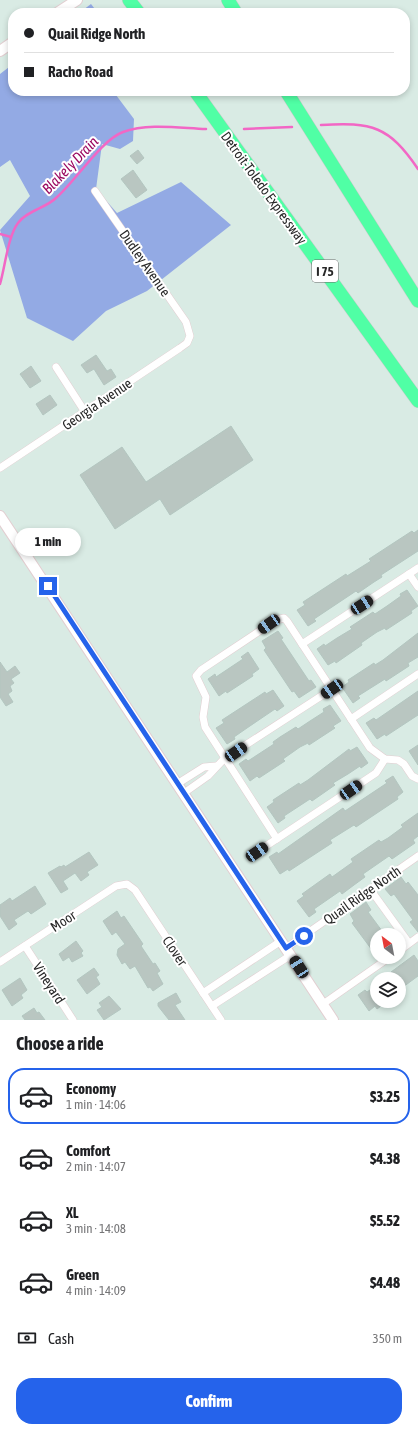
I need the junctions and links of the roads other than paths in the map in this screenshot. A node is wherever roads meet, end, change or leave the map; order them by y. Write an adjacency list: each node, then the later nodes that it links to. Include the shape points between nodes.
1 (77, 0): 3 (street)
2 (129, 0): 4 (highway)
3 (65, 8)
4 (135, 8)
5 (199, 96): 11 (highway, Detroit-Toledo Expressway / I 75)
6 (289, 96): 8 (highway)
7 (95, 191): 9 (street, Dudley Avenue, via 186,322)
8 (418, 301)
9 (190, 336): 12 (street, Georgia Avenue, via 187,343)
10 (56, 367): 12 (street)
11 (418, 401)
12 (85, 412): 13 (street, Georgia Avenue)
13 (0, 468)
14 (0, 516): 26 (street)
15 (418, 568): 16 (street)
16 (409, 574): 17 (street); 18 (street)
17 (418, 587)
18 (302, 644): 20 (street); 22 (street, via 284,618 276,620 201,670 196,676 206,697 203,721)
19 (418, 674): 21 (street)
20 (332, 689): 21 (street); 22 (street)
21 (351, 719): 23 (street, via 370,748)
22 (224, 759): 24 (street); 28 (street)
23 (384, 759): 25 (street, via 398,760); 28 (street, via 376,773)
24 (216, 766): 26 (street, via 204,767); 27 (street, via 208,776)
25 (418, 779)
26 (177, 784): 27 (street)
27 (184, 793): 37 (street)
28 (277, 839): 29 (street)
29 (257, 852)
30 (418, 856): 32 (street, Quail Ridge North)
31 (127, 884): 35 (street, Moor, via 116,886); 40 (street, Clover, via 135,890)
32 (370, 889): 34 (street); 37 (street, Quail Ridge North)
33 (418, 937): 34 (street)
34 (409, 944): 36 (street)
35 (25, 946): 38 (street, Moor); 43 (street, Vineyard)
36 (406, 946)
37 (286, 948): 40 (street); 41 (street); 42 (street)
38 (0, 962)
39 (380, 964): 41 (street)
40 (203, 993): 42 (street, Clover)
41 (323, 1004): 45 (street)
42 (212, 1006): 44 (street, Clover)
43 (74, 1020)
44 (221, 1020)
45 (334, 1020)

